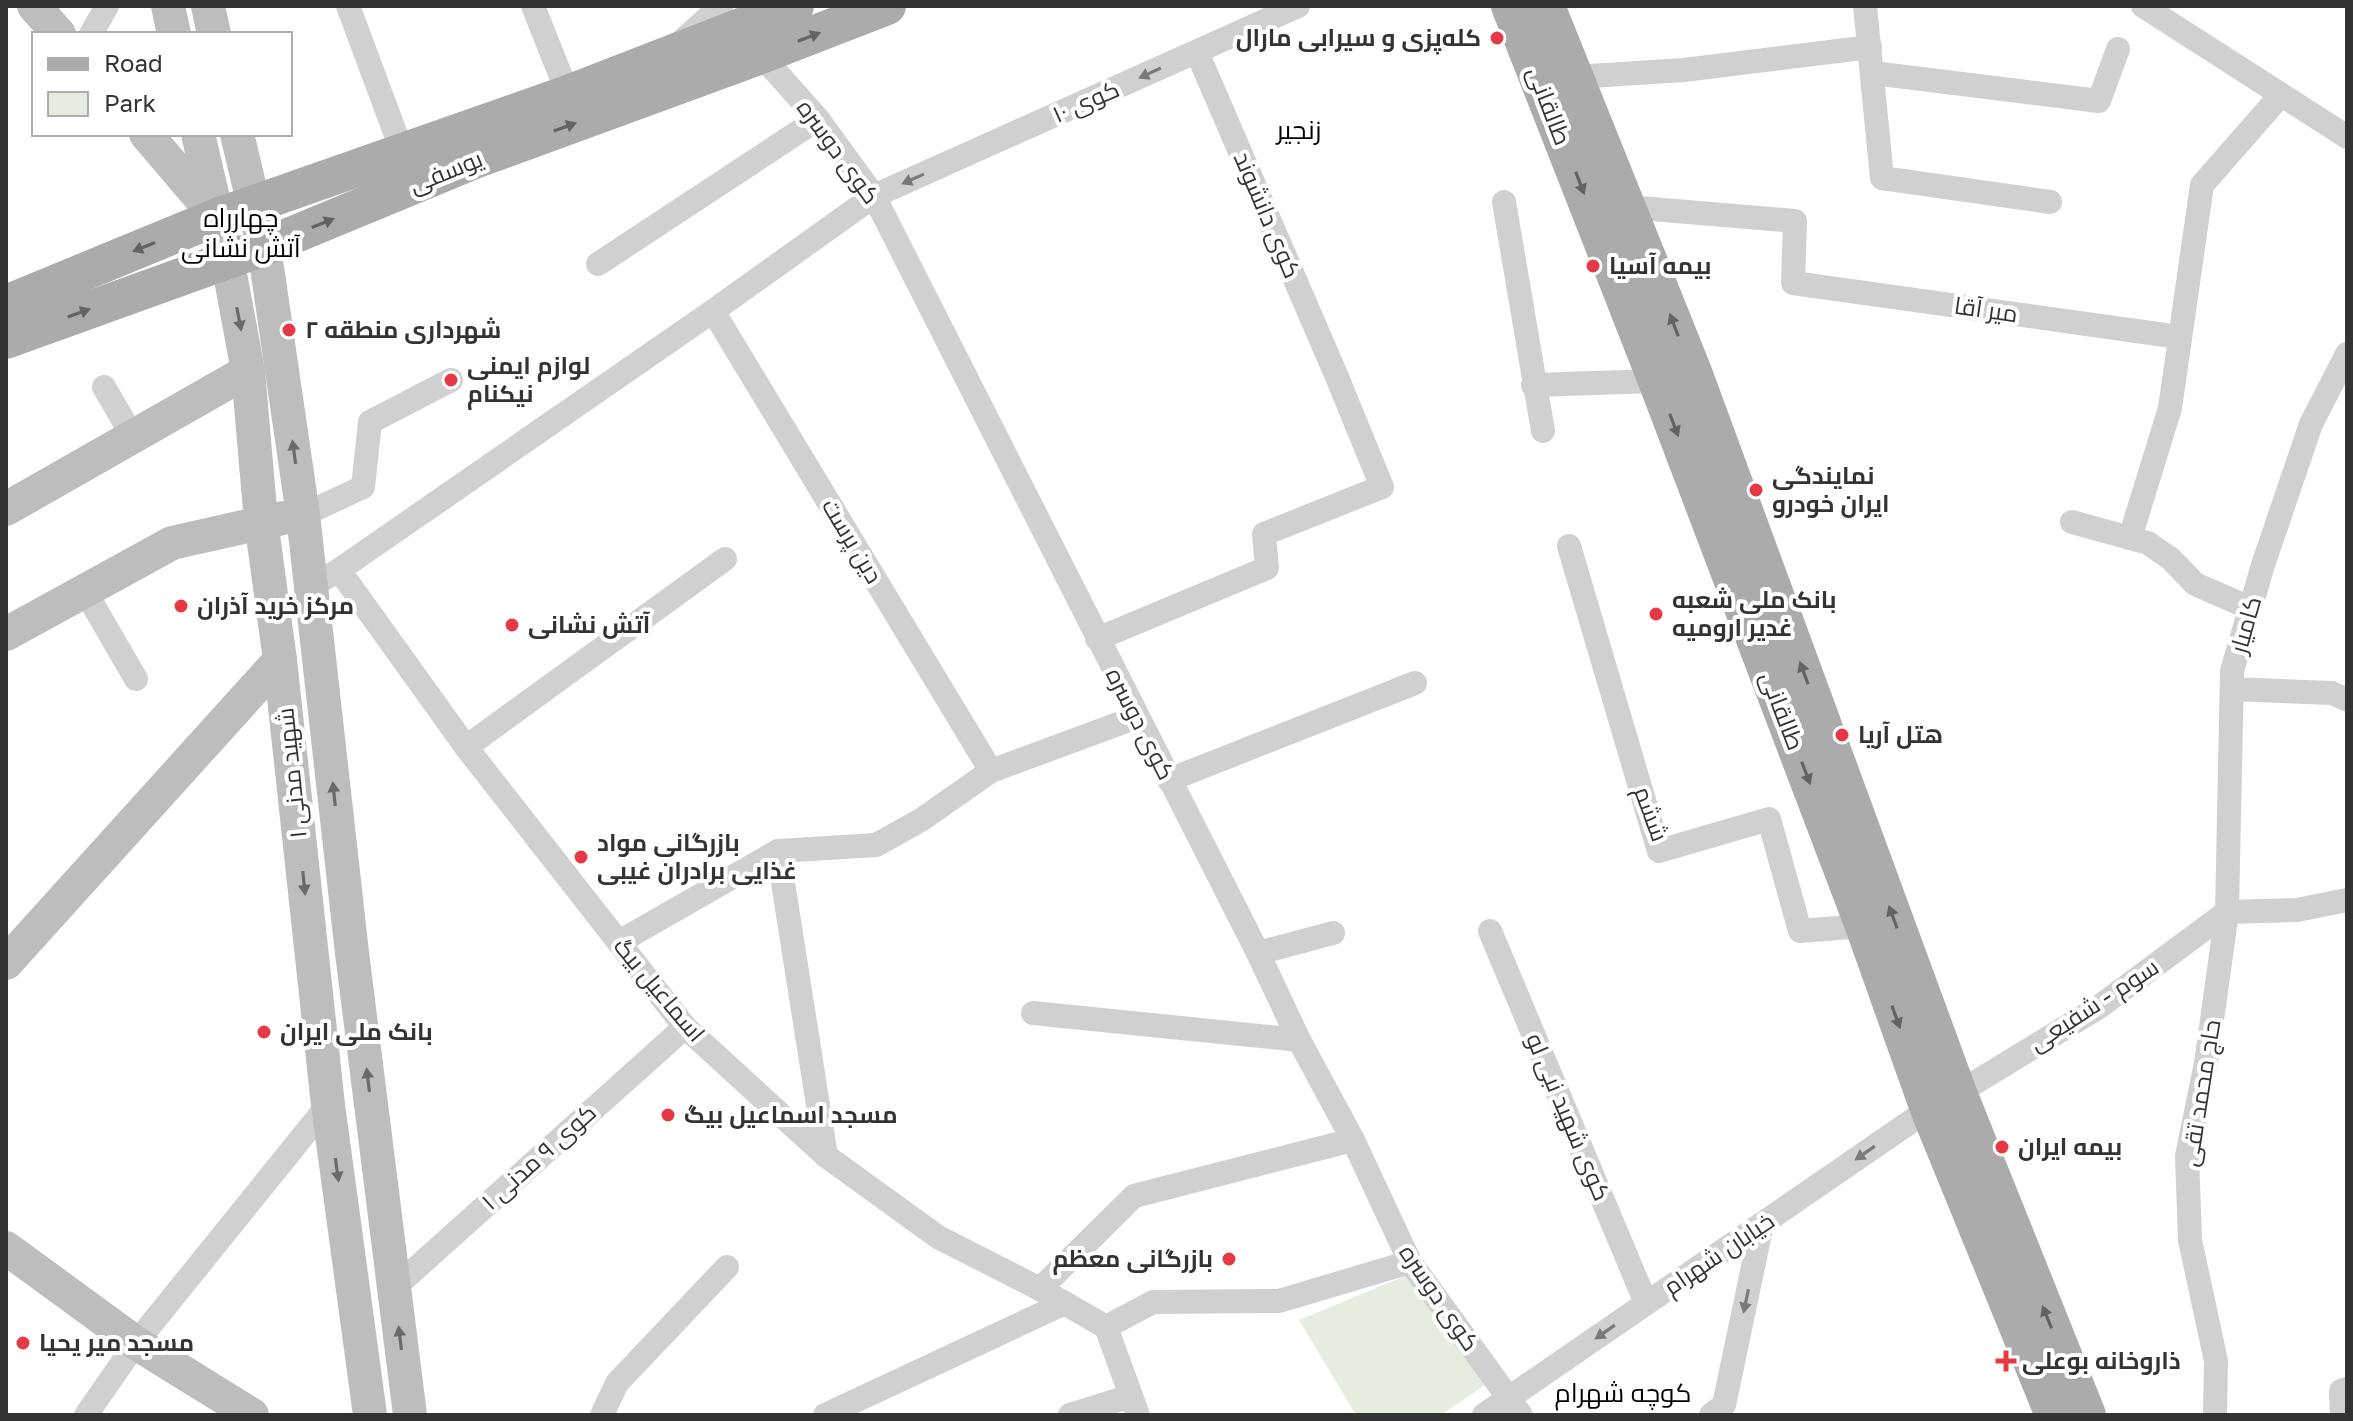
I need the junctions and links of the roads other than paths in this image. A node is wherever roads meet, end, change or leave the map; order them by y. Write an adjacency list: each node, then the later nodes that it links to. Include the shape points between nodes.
1 (34, 6): 15 (main road)
2 (107, 6): 16 (street)
3 (168, 6): 17 (main road)
4 (208, 6): 18 (main road)
5 (348, 6): 34 (street)
6 (533, 6): 26 (street)
7 (721, 6): 23 (street)
8 (795, 6): 23 (main road, یوسفی)
9 (887, 6): 22 (main road, یوسفی, one-way to 9)
10 (1298, 6): 21 (street, کوی ۱۰)
11 (1510, 6): 51 (main road, طالقانی, one-way to 51)
12 (1546, 6): 25 (main road, طالقانی)
13 (1865, 6): 19 (street)
14 (2143, 6): 27 (street)
15 (57, 32)
16 (92, 32)
17 (174, 32)
18 (214, 32)
19 (1870, 47): 24 (street); 25 (street, via 1684,70)
20 (2118, 49): 24 (street, via 2099,101)
21 (1197, 52): 35 (street, کوی ۱۰, one-way to 35); 68 (street, کوی دانشوند, via 1382,487 1264,534 1267,568)
22 (761, 55): 28 (street, کوی دوسره); 33 (main road, یوسفی, one-way to 22)
23 (666, 58): 26 (main road, یوسفی)
24 (1873, 73): 37 (street, via 1882,178)
25 (1574, 77): 39 (main road, طالقانی)
26 (568, 94): 33 (main road, یوسفی)
27 (2280, 96): 29 (street); 46 (street, via 2202,185)
28 (818, 119): 35 (street, کوی دوسره); 43 (street)
29 (2346, 135)
30 (148, 136): 40 (main road)
31 (198, 136): 40 (main road, شهید مدنی ۱)
32 (237, 136): 38 (main road, شهید مدنی ۱)
33 (472, 144): 34 (main road, یوسفی); 41 (main road, یوسفی, one-way to 33)
34 (402, 151): 38 (main road, یوسفی)
35 (874, 196): 45 (street, کوی ۱۰); 68 (street, کوی دوسره)
36 (1504, 202): 52 (street)
37 (2050, 202)
38 (253, 205): 40 (main road, یوسفی); 41 (main road, شهید مدنی ۱)
39 (1628, 207): 46 (street, میر آقا, via 1795,221 1793,283); 90 (main road, طالقانی, one-way to 39, via 1704,401)
40 (217, 217): 42 (main road, شهید مدنی ۱); 44 (main road, یوسفی, one-way to 44)
41 (264, 247): 42 (main road, یوسفی); 57 (main road, شهید مدنی ۱, one-way to 41)
42 (227, 258): 47 (main road, یوسفی, one-way to 42); 49 (main road, شهید مدنی ۱, one-way to 49)
43 (598, 264)
44 (6, 304)
45 (713, 311): 63 (street, کوی ۱۰); 76 (street, دین پرست)
46 (2179, 337): 60 (street, via 2170,408)
47 (6, 340)
48 (2347, 354): 66 (street, کامیار, via 2311,424)
49 (248, 371): 55 (main road); 58 (main road, شهید مدنی ۱)
50 (451, 380): 57 (street, via 370,422 363,487)
51 (1657, 381): 52 (street); 81 (main road, طالقانی, one-way to 81)
52 (1533, 385): 54 (street)
53 (104, 387): 55 (street)
54 (1543, 431)
55 (133, 437): 56 (main road)
56 (6, 509)
57 (303, 515): 58 (main road); 63 (main road, شهید مدنی ۱)
58 (261, 521): 64 (main road, via 172,543); 65 (main road, شهید مدنی ۱)
59 (2072, 522): 60 (street)
60 (2130, 538): 66 (street, via 2160,551 2195,584)
61 (1569, 546): 81 (street, ششم, via 1659,851 1769,819 1800,931)
62 (725, 559): 75 (street)
63 (324, 578): 65 (main road); 75 (street, اسماعیل بیگ); 98 (main road, شهید مدنی ۱, one-way to 63, via 352,953)
64 (85, 591): 67 (main road); 70 (street)
65 (271, 593): 69 (main road, شهید مدنی ۱)
66 (2250, 608): 72 (street, کامیار)
67 (6, 634)
68 (1097, 639): 74 (street, کوی دوسره)
69 (280, 660): 86 (main road); 91 (main road, شهید مدنی ۱, one-way to 91)
70 (136, 679)
71 (1415, 683): 77 (street)
72 (2232, 689): 73 (street, via 2332,693); 80 (street, کامیار)
73 (2347, 700)
74 (1137, 717): 76 (street); 77 (street, کوی دوسره)
75 (466, 747): 84 (street, اسماعیل بیگ)
76 (991, 771): 78 (street, via 876,845)
77 (1169, 780): 85 (street, کوی دوسره)
78 (778, 851): 84 (street); 93 (street)
79 (2347, 900): 80 (street, via 2297,910)
80 (2227, 912): 90 (street, سوم - شفیعی, via 2099,1007); 118 (street, حاج محمد تقی, via 2187,1156 2190,1240 2216,1361)
81 (1864, 926): 90 (main road, طالقانی, one-way to 90)
82 (1490, 931): 101 (street, کوی شهید نبی لو)
83 (1333, 933): 85 (street)
84 (619, 942): 88 (street, اسماعیل بیگ)
85 (1258, 953): 89 (street, کوی دوسره)
86 (6, 963)
87 (1033, 1013): 89 (street)
88 (685, 1027): 93 (street, اسماعیل بیگ); 98 (street, کوی ۹ مدنی ۱)
89 (1299, 1040): 92 (street, کوی دوسره)
90 (1944, 1101): 94 (street, خیابان شهرام, one-way to 94); 116 (main road, طالقانی); 117 (main road, طالقانی, one-way to 90)
91 (328, 1105): 103 (street); 109 (main road, شهید مدنی ۱, one-way to 109)
92 (1353, 1140): 96 (street, کوی دوسره); 99 (street, via 1134,1196)
93 (826, 1156): 99 (street, اسماعیل بیگ, via 938,1237)
94 (1762, 1224): 101 (street, خیابان شهرام); 115 (street, one-way to 115, via 1724,1405)
95 (6, 1248): 103 (main road)
96 (1410, 1262): 102 (street, via 1279,1301 1153,1302); 106 (street, کوی دوسره)
97 (727, 1267): 111 (street, via 617,1383)
98 (394, 1288): 110 (main road, شهید مدنی ۱, one-way to 98)
99 (1040, 1289): 100 (street, اسماعیل بیگ)
100 (1065, 1303): 102 (street, اسماعیل بیگ); 112 (street)
101 (1646, 1303): 106 (street, خیابان شهرام, one-way to 106)
102 (1106, 1327): 105 (street)
103 (136, 1343): 107 (street); 108 (main road)
104 (2347, 1389): 119 (street, via 2341,1391)
105 (1135, 1406): 113 (street)
106 (1515, 1407): 114 (street, خیابان شهرام)
107 (86, 1415)
108 (252, 1415)
109 (370, 1415)
110 (410, 1415)
111 (602, 1415)
112 (825, 1415)
113 (1070, 1415)
114 (1484, 1415)
115 (1711, 1415)
116 (2054, 1415)
117 (2087, 1415)
118 (2215, 1415)
119 (2342, 1415)

